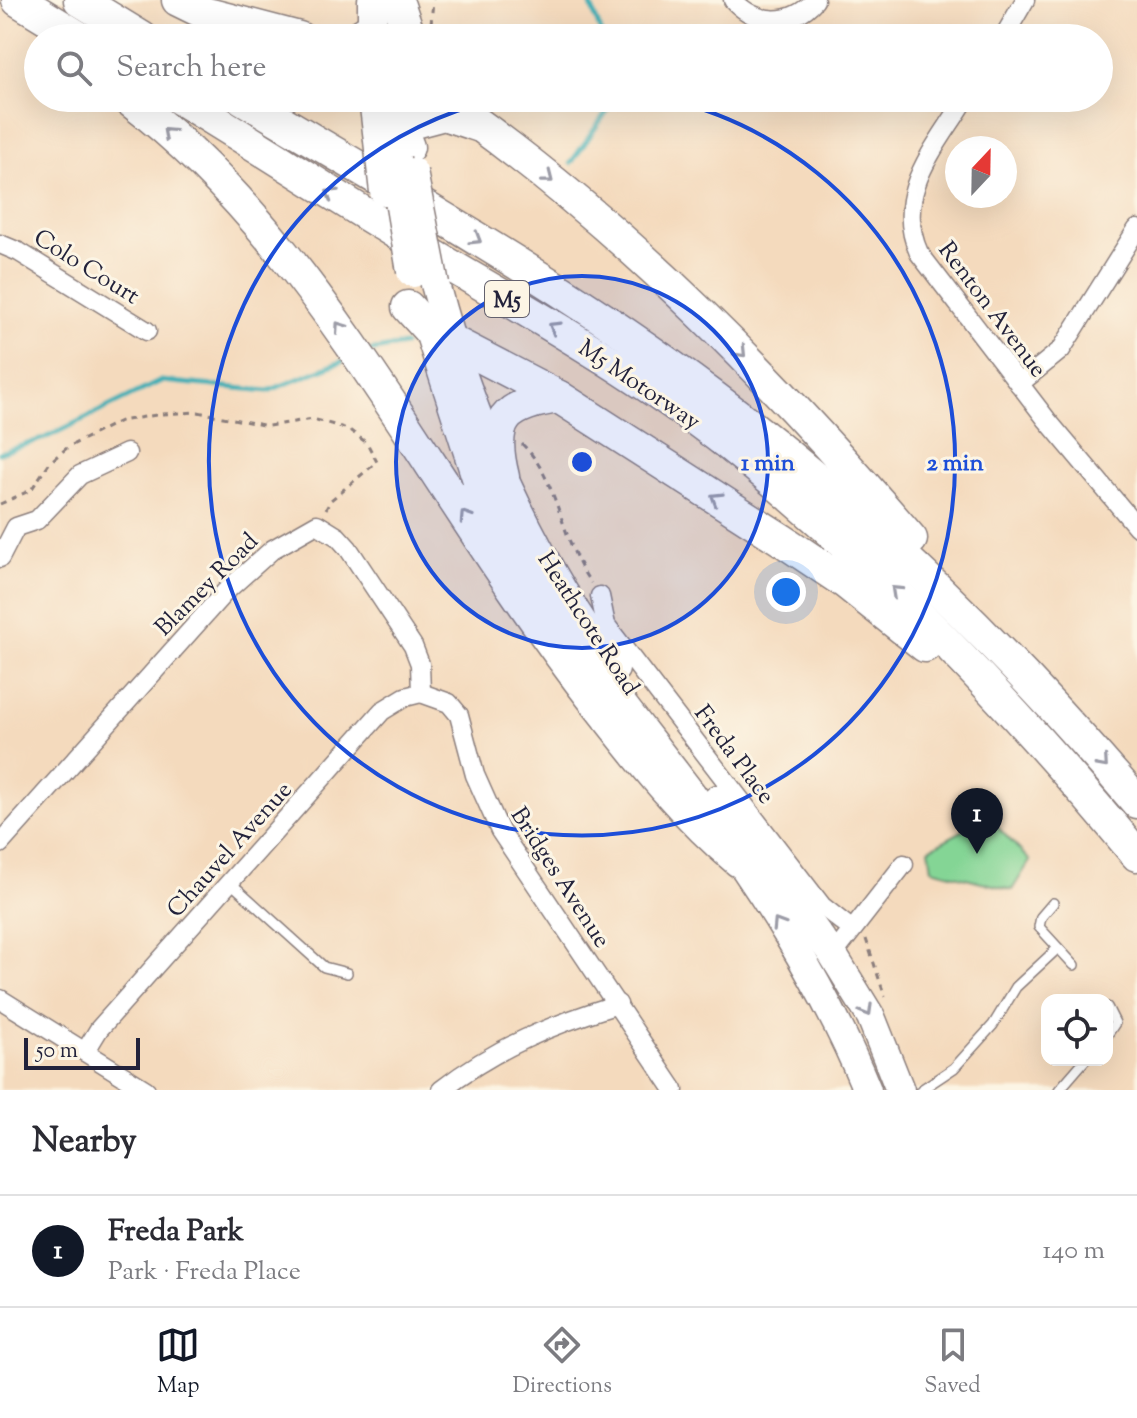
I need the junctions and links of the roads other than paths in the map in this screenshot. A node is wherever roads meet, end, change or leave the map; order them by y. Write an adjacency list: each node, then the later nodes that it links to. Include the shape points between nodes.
1 (18, 0): 10 (highway)
2 (80, 0): 11 (highway)
3 (178, 0): 8 (highway)
4 (733, 0): 5 (street, via 742,10 768,20 792,18)
5 (815, 0)
6 (1025, 0): 14 (street)
7 (0, 6): 9 (highway)
8 (211, 15): 12 (highway); 13 (highway)
9 (26, 24)
10 (57, 24)
11 (119, 24)
12 (228, 24)
13 (245, 24)
14 (1011, 24)
15 (143, 112): 40 (highway, one-way to 15, via 702,830 565,663 353,345 290,262 247,209)
16 (201, 112): 39 (highway, M5 Motorway / M5, one-way to 16, via 1061,764 917,611 726,443 609,360)
17 (265, 112): 36 (highway, M5 Motorway / M5, one-way to 36, via 497,252 710,394 827,486 913,564)
18 (382, 112): 23 (main road)
19 (394, 112): 23 (highway)
20 (466, 112): 22 (highway)
21 (958, 112): 28 (street, Renton Avenue, via 910,196 910,234)
22 (487, 130): 23 (highway, via 444,114); 36 (highway, one-way to 36, via 610,228 714,324 858,477)
23 (401, 140): 26 (highway, bridge, via 415,273)
24 (1137, 229): 28 (street, via 1061,350)
25 (0, 244): 27 (street, Colo Court)
26 (430, 326): 29 (highway); 31 (highway)
27 (147, 331)
28 (1019, 384): 32 (street, Renton Avenue)
29 (559, 397): 31 (highway, via 512,410 496,439); 42 (highway, one-way to 29, via 1024,743 910,632 782,540)
30 (127, 453): 33 (street, via 80,475 46,512 16,527)
31 (494, 489): 40 (main road, Heathcote Road, via 538,592); 48 (main road, Heathcote Road, via 612,665 706,782)
32 (1137, 527)
33 (0, 558)
34 (600, 596): 45 (street, Freda Place, via 606,625 822,906)
35 (421, 693): 38 (street, Blamey Road, via 413,646 348,548 317,524 273,549 225,592); 43 (street, Chauvel Avenue, via 382,711); 51 (street, Bridges Avenue, via 449,703 459,715 475,775 500,831)
36 (1069, 723): 37 (highway, M5 Motorway / M5, one-way to 37)
37 (1137, 802)
38 (0, 844)
39 (1137, 855)
40 (739, 861): 57 (main road, Heathcote Road, one-way to 40, via 818,987)
41 (904, 864): 45 (street)
42 (1137, 874)
43 (232, 884): 49 (lane, via 324,967); 52 (street, Chauvel Avenue, via 99,1029)
44 (1053, 903): 46 (lane, via 1039,927)
45 (851, 929): 48 (street)
46 (1058, 948): 47 (lane); 59 (lane, via 1016,987 993,1025 954,1068)
47 (1074, 965)
48 (829, 967): 57 (lane, via 863,1053); 58 (main road, Heathcote Road, one-way to 58, via 871,1017)
49 (347, 973)
50 (0, 999): 52 (street)
51 (618, 1004): 55 (street, via 518,1041); 56 (street, Bridges Avenue)
52 (85, 1052): 54 (street)
53 (1080, 1066): 60 (lane)
54 (146, 1090)
55 (441, 1090)
56 (674, 1090)
57 (868, 1090)
58 (900, 1090)
59 (921, 1090)
60 (1059, 1090)

